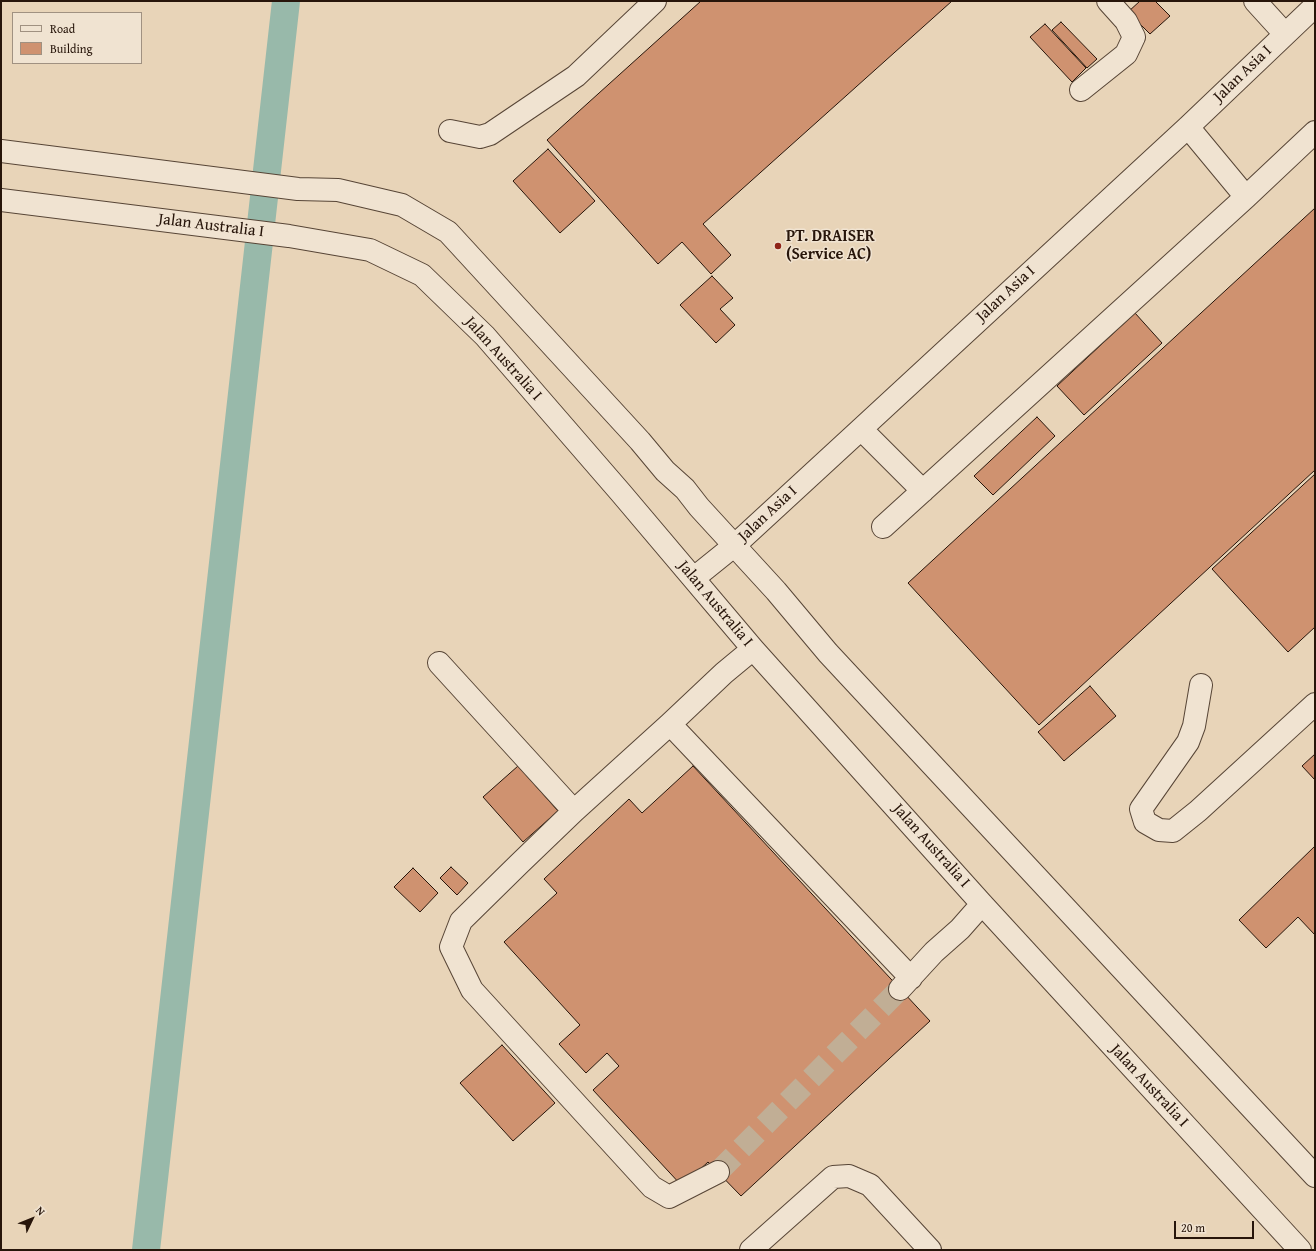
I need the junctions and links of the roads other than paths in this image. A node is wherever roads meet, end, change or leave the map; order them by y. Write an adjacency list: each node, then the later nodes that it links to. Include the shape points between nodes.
1 (655, 1): 8 (lane, via 576,76 490,134 480,137)
2 (1108, 1): 6 (lane, via 1126,21 1134,37 1126,54)
3 (1255, 1): 5 (lane)
4 (1315, 6): 5 (lane, Jalan Asia I)
5 (1285, 34): 7 (lane, Jalan Asia I)
6 (1081, 90)
7 (1188, 126): 11 (lane); 13 (lane, Jalan Asia I)
8 (450, 131)
9 (1315, 132): 11 (lane)
10 (1, 151): 16 (lane, via 210,178 338,190 402,205 448,232)
11 (1246, 196): 14 (lane)
12 (1, 200): 17 (lane, Jalan Australia I, via 289,236 370,250 422,275 485,336)
13 (861, 428): 14 (lane); 16 (lane, Jalan Asia I)
14 (923, 490): 15 (lane)
15 (883, 527)
16 (734, 545): 17 (lane, Jalan Asia I); 26 (lane, via 828,653)
17 (694, 578): 18 (lane, Jalan Australia I)
18 (753, 649): 22 (lane, via 724,672); 24 (lane, Jalan Australia I)
19 (439, 663): 23 (lane)
20 (1201, 685): 21 (lane, via 1194,726 1188,742 1141,809 1145,822 1159,830 1173,831 1198,811)
21 (1315, 704)
22 (670, 724): 23 (lane); 24 (lane, via 906,984)
23 (574, 811): 25 (lane, via 461,921 451,947 472,990 652,1187 669,1197)
24 (982, 904): 29 (lane, Jalan Australia I)
25 (718, 1172)
26 (1315, 1176)
27 (751, 1250): 28 (lane, via 833,1177 841,1176 849,1176 870,1185)
28 (930, 1250)
29 (1300, 1250)

